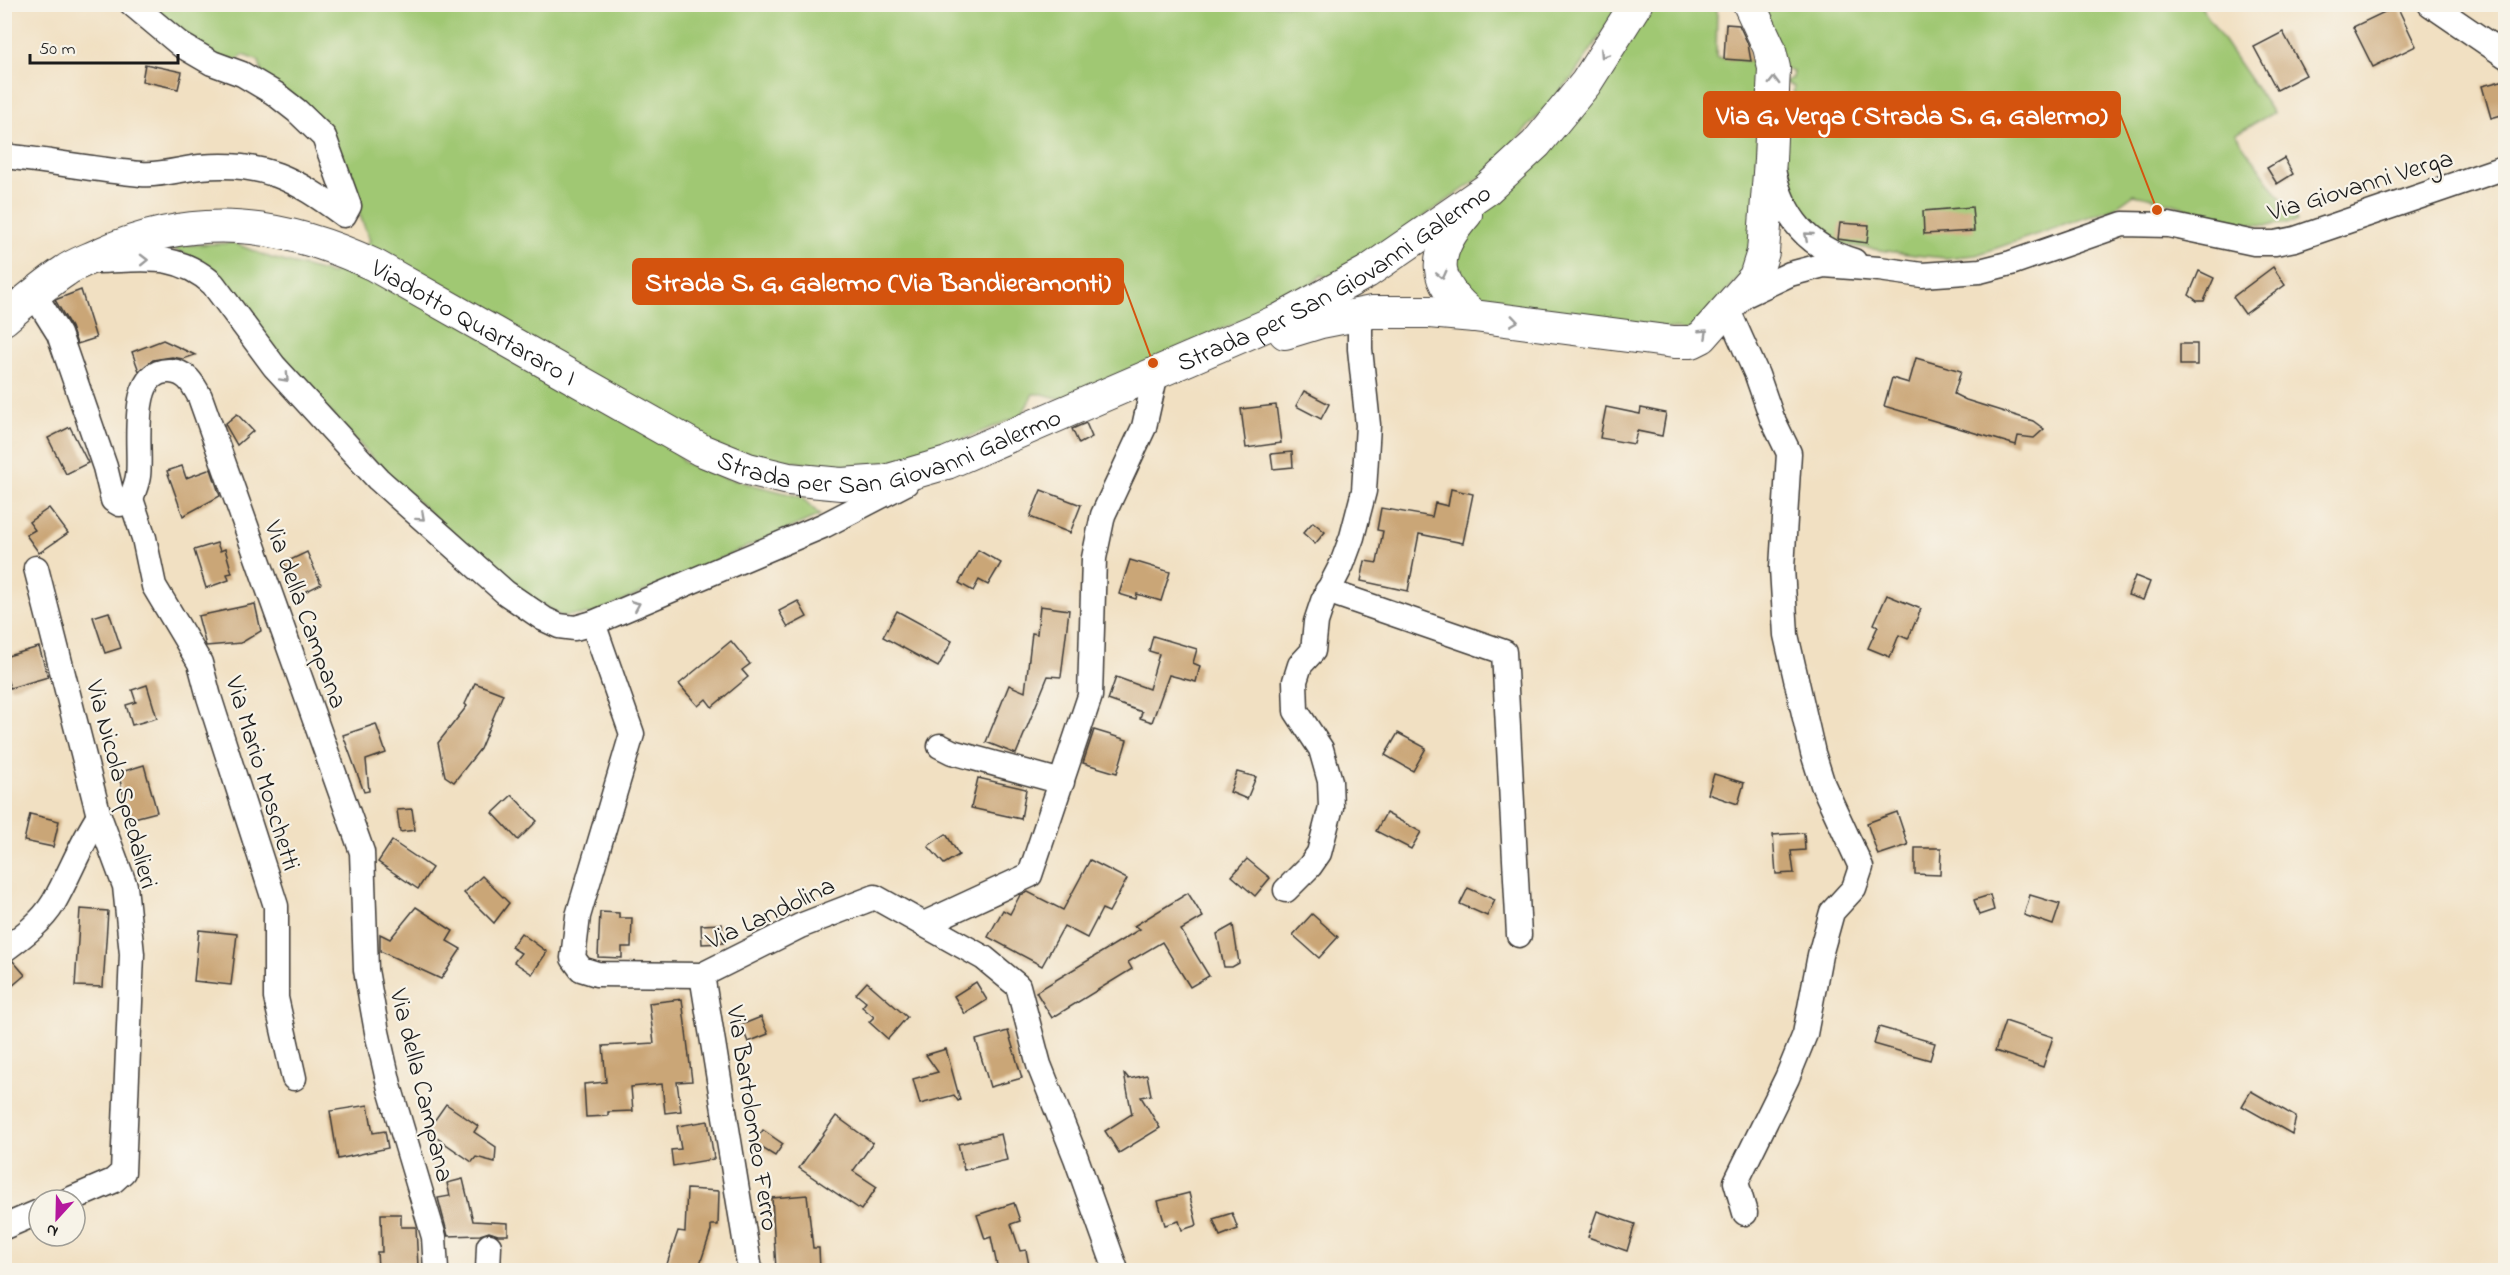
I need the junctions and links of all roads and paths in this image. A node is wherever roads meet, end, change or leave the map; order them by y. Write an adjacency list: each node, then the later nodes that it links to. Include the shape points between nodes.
1 (132, 4): 6 (street, via 181,45 274,93 324,137 349,206 344,215 288,177 255,168 216,165 144,175)
2 (1636, 4): 9 (main road, Strada per San Giovanni Galermo, one-way to 9, via 1586,82 1536,144)
3 (1749, 4): 7 (main road, one-way to 3, via 1774,68)
4 (2430, 4): 5 (street)
5 (2505, 57)
6 (4, 156)
7 (1770, 160): 11 (street, one-way to 7, via 1839,257 1803,233 1790,217); 13 (main road, via 1759,269)
8 (2505, 167): 11 (street, Via Giovanni Verga, via 2275,243 2235,240 2169,225 2123,224 1980,272 1922,275)
9 (1486, 190): 14 (main road, Strada per San Giovanni Galermo, via 1410,245); 15 (main road, one-way to 15, via 1453,229 1440,255 1443,283)
10 (85, 261): 12 (main road); 18 (main road, Viadotto Quartararo I, via 130,240 199,227 257,228 306,237 374,265); 23 (street, one-way to 23, via 167,260 201,274 213,284 274,366 378,479 498,586 559,626 575,628)
11 (1879, 269): 13 (street, via 1824,266 1790,274)
12 (34, 294): 16 (main road); 20 (street, via 59,334 113,500 120,504)
13 (1732, 304): 15 (main road, one-way to 13, via 1692,342 1702,337); 34 (street, via 1772,418 1789,453 1782,568 1786,635 1823,785 1860,867 1854,888 1832,912 1805,1034 1736,1182)
14 (1345, 308): 15 (main road); 17 (main road, Strada per San Giovanni Galermo, via 1279,320); 22 (street, via 1360,349 1368,425 1364,491 1352,537)
15 (1474, 316)
16 (4, 319)
17 (1163, 370): 19 (main road, Strada per San Giovanni Galermo); 25 (street, via 1143,427 1103,515 1094,558 1090,696)
18 (682, 438): 19 (main road, Strada per San Giovanni Galermo, via 748,469 789,479 841,484 885,481)
19 (947, 463): 23 (street, one-way to 19, via 825,525)
20 (131, 499): 32 (street, Via Mario Moschetti, via 154,586 200,663 276,906 276,998); 38 (street, Via della Campana, via 138,477 141,395 156,376 166,371 177,372 191,380 200,397 362,852 366,970 376,1032 434,1237)
21 (36, 568): 26 (street, Via Nicola Spedalieri)
22 (1328, 591): 27 (street, via 1316,622 1313,651 1300,665 1295,681 1294,701 1296,711 1321,749 1330,781 1330,807 1319,853); 29 (street, via 1504,652)
23 (593, 623): 31 (street, Via Landolina, via 632,734 578,916 573,958 581,969 597,974)
24 (940, 746): 25 (street)
25 (1062, 782): 28 (street, via 1030,875)
26 (99, 816): 30 (street, via 53,903 34,927); 33 (street, Via Nicola Spedalieri, via 125,886 132,954 123,1172)
27 (1286, 890)
28 (924, 924): 31 (street, Via Landolina, via 875,897 800,926); 41 (street, Via Landolina, via 984,958 1018,986 1039,1065)
29 (1519, 935)
30 (4, 950)
31 (702, 975): 40 (street, Via Bartolomeo Ferro)
32 (294, 1077)
33 (87, 1192)
34 (1746, 1213)
35 (27, 1217): 36 (street)
36 (4, 1227)
37 (489, 1246): 39 (street)
38 (436, 1270)
39 (488, 1270)
40 (750, 1270)
41 (1116, 1270)

